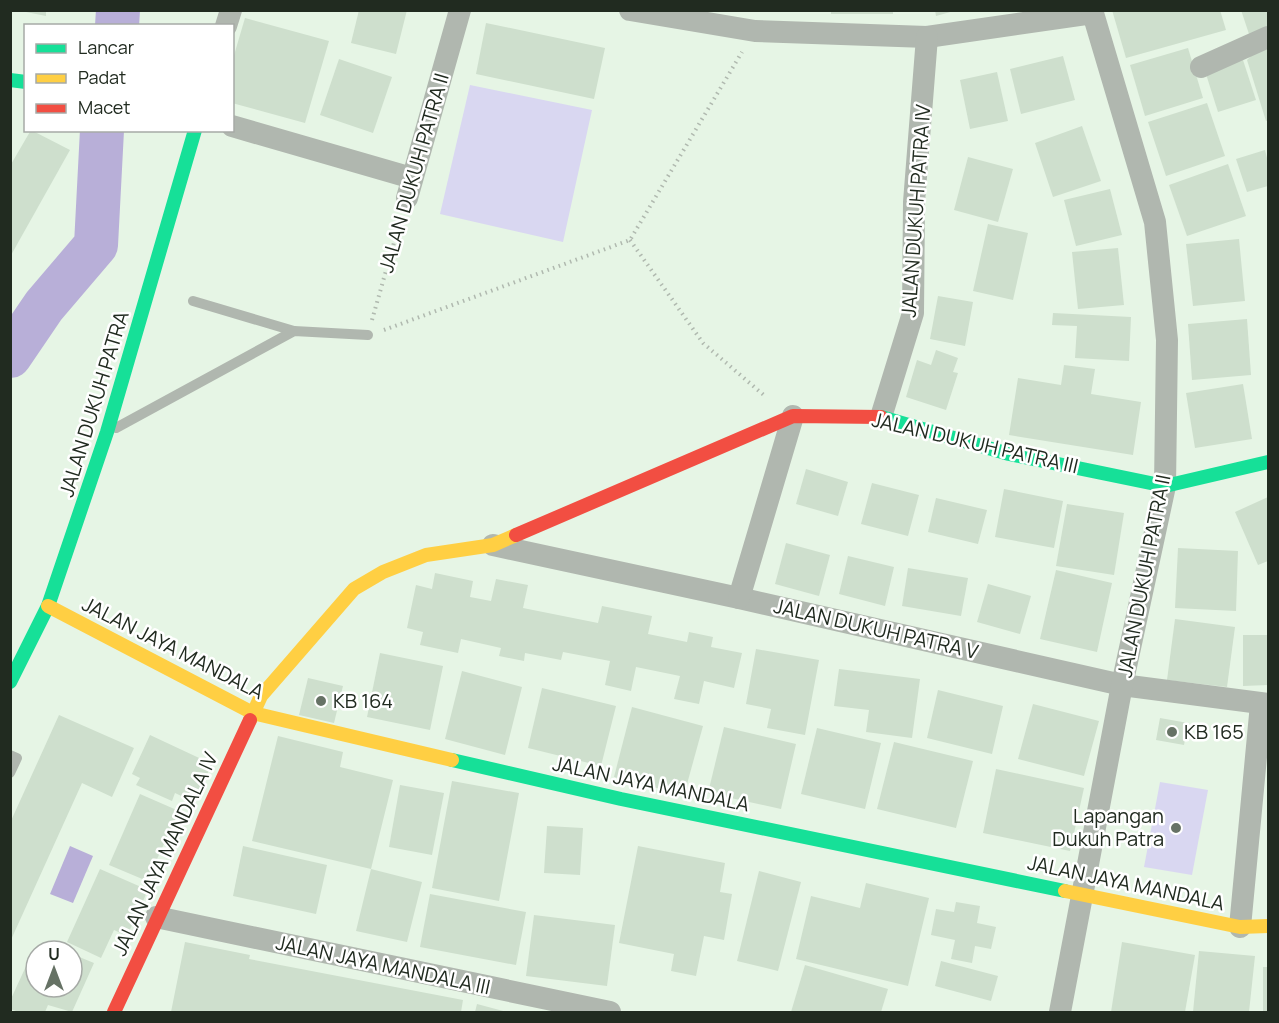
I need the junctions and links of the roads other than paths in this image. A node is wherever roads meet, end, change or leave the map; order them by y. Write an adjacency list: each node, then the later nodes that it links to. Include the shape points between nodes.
1 (460, 10): 7 (street, JALAN DUKUH PATRA II, via 410,188)
2 (630, 10): 4 (street, JALAN DUKUH PATRA II, via 755,31)
3 (1093, 12): 4 (street, JALAN DUKUH PATRA II); 16 (street, JALAN DUKUH PATRA II, via 1156,229 1167,340)
4 (927, 37): 13 (street, JALAN DUKUH PATRA IV, via 914,202 913,313)
5 (1269, 38): 6 (street)
6 (1201, 67)
7 (234, 127)
8 (194, 132): 14 (street, JALAN DUKUH PATRA)
9 (193, 301): 10 (lane)
10 (294, 331): 11 (lane); 14 (lane)
11 (368, 335)
12 (793, 416): 13 (street, JALAN DUKUH PATRA III); 17 (street, JALAN JAYA MANDALA IV); 18 (street)
13 (880, 417): 16 (street, JALAN DUKUH PATRA III, via 1009,454)
14 (108, 432): 19 (street, JALAN DUKUH PATRA)
15 (1269, 462): 16 (street)
16 (1165, 486): 21 (street, JALAN DUKUH PATRA II)
17 (493, 545): 18 (street, JALAN DUKUH PATRA V); 23 (street, JALAN JAYA MANDALA IV, via 426,555 354,589 261,696)
18 (739, 598): 21 (street, JALAN DUKUH PATRA V)
19 (48, 606): 20 (street, JALAN DUKUH PATRA); 23 (street, JALAN JAYA MANDALA)
20 (10, 682)
21 (1122, 684): 22 (street, JALAN DUKUH PATRA V); 26 (street, JALAN DUKUH PATRA II)
22 (1265, 704): 29 (street, JALAN DUKUH PATRA V)
23 (253, 713): 26 (street, JALAN JAYA MANDALA, via 621,799); 27 (street, JALAN JAYA MANDALA IV)
24 (10, 755): 25 (lane, via 17,758)
25 (10, 773)
26 (1083, 893): 29 (street, JALAN JAYA MANDALA); 32 (street, JALAN DUKUH PATRA II)
27 (156, 917): 30 (street, JALAN JAYA MANDALA IV); 31 (street, JALAN JAYA MANDALA III)
28 (1269, 926): 29 (street, JALAN JAYA MANDALA)
29 (1240, 927)
30 (114, 1012)
31 (610, 1012)
32 (1060, 1012)

